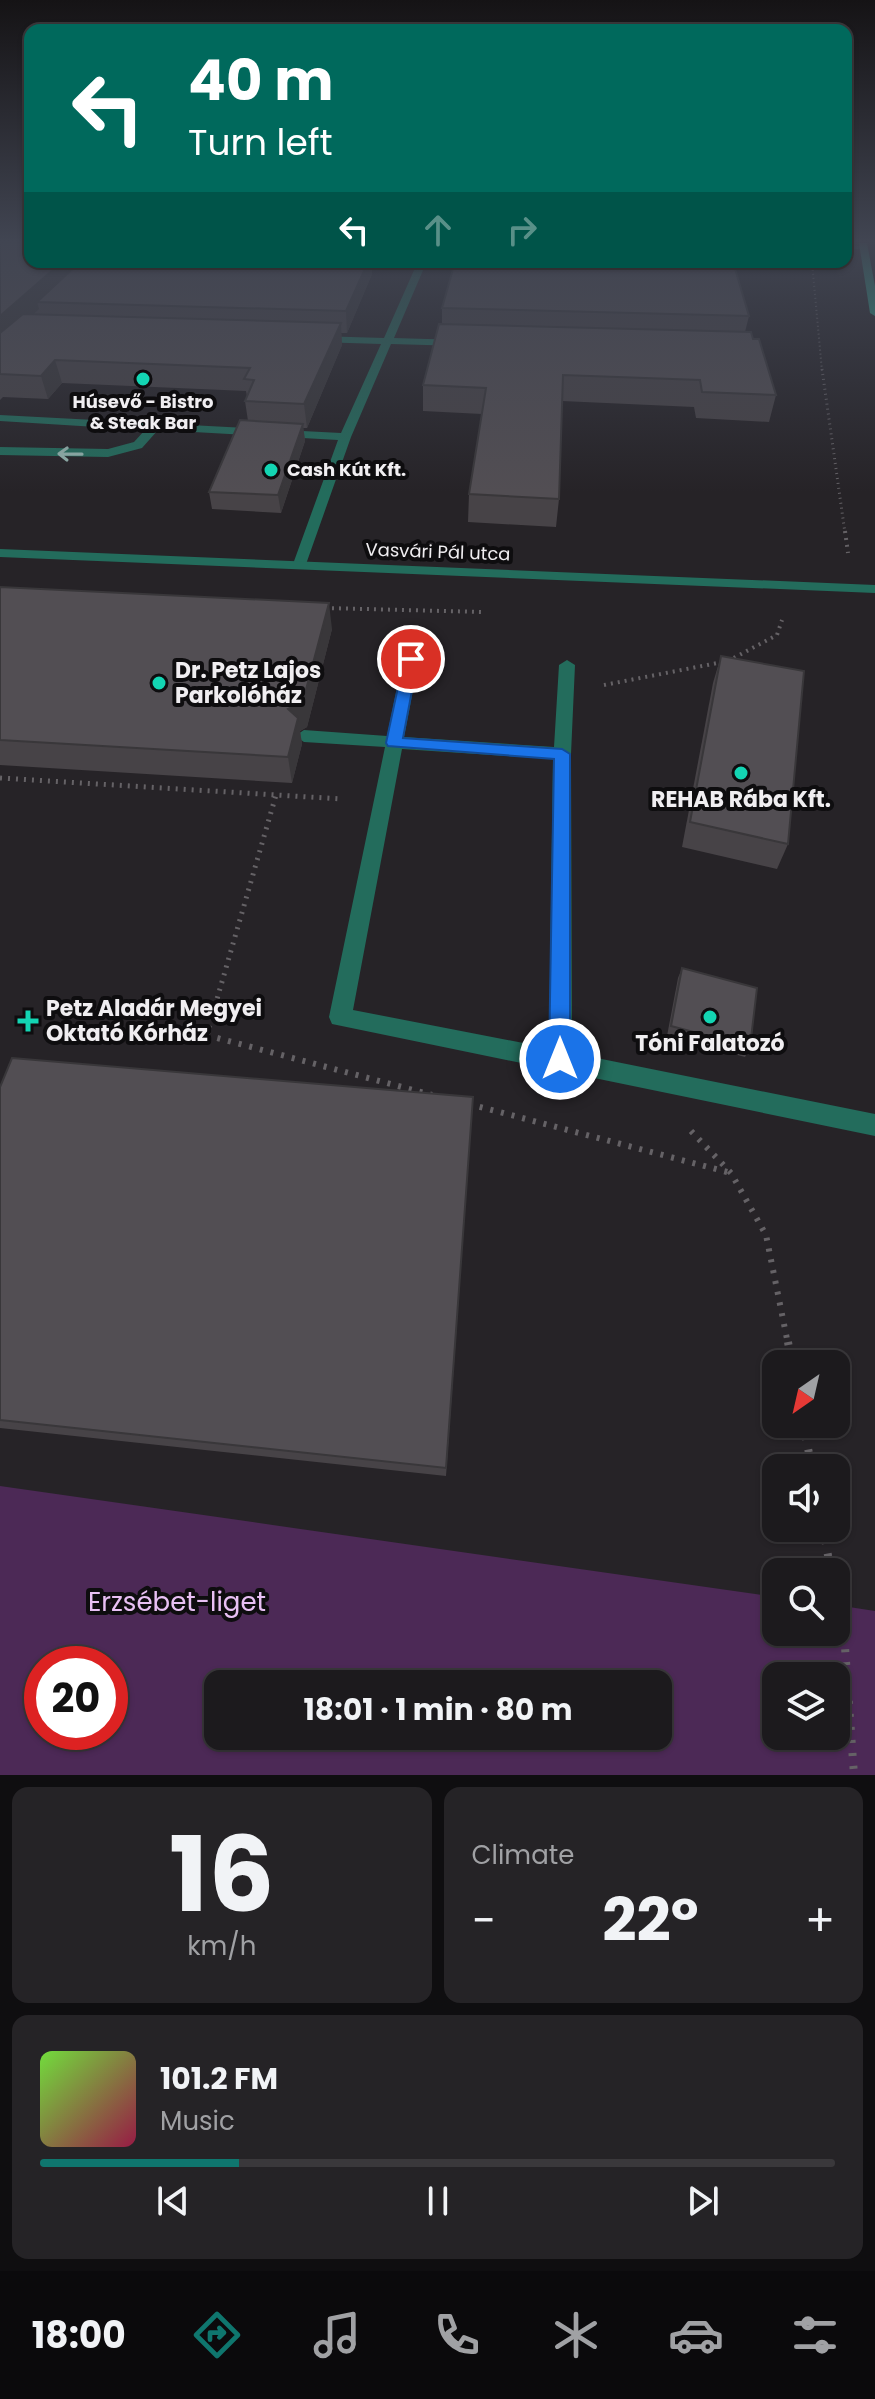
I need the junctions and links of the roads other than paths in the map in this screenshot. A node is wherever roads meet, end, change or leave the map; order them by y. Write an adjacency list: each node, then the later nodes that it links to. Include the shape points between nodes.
1 (396, 326): 3 (street)
2 (310, 339): 3 (street)
3 (389, 341): 4 (street); 7 (street)
4 (468, 343)
5 (0, 418): 6 (street)
6 (155, 426): 7 (street); 8 (street, one-way to 8, via 138,445 108,453)
7 (345, 437): 10 (street)
8 (0, 451)
9 (0, 553): 10 (street, Vasvári Pál utca)
10 (300, 564): 11 (street, Vasvári Pál utca)
11 (875, 589)
12 (411, 659): 15 (street)
13 (567, 665): 16 (street)
14 (304, 736): 15 (street)
15 (394, 743): 16 (street); 17 (street, via 340,1017)
16 (562, 754): 17 (street)
17 (560, 1059): 18 (street)
18 (875, 1125)

